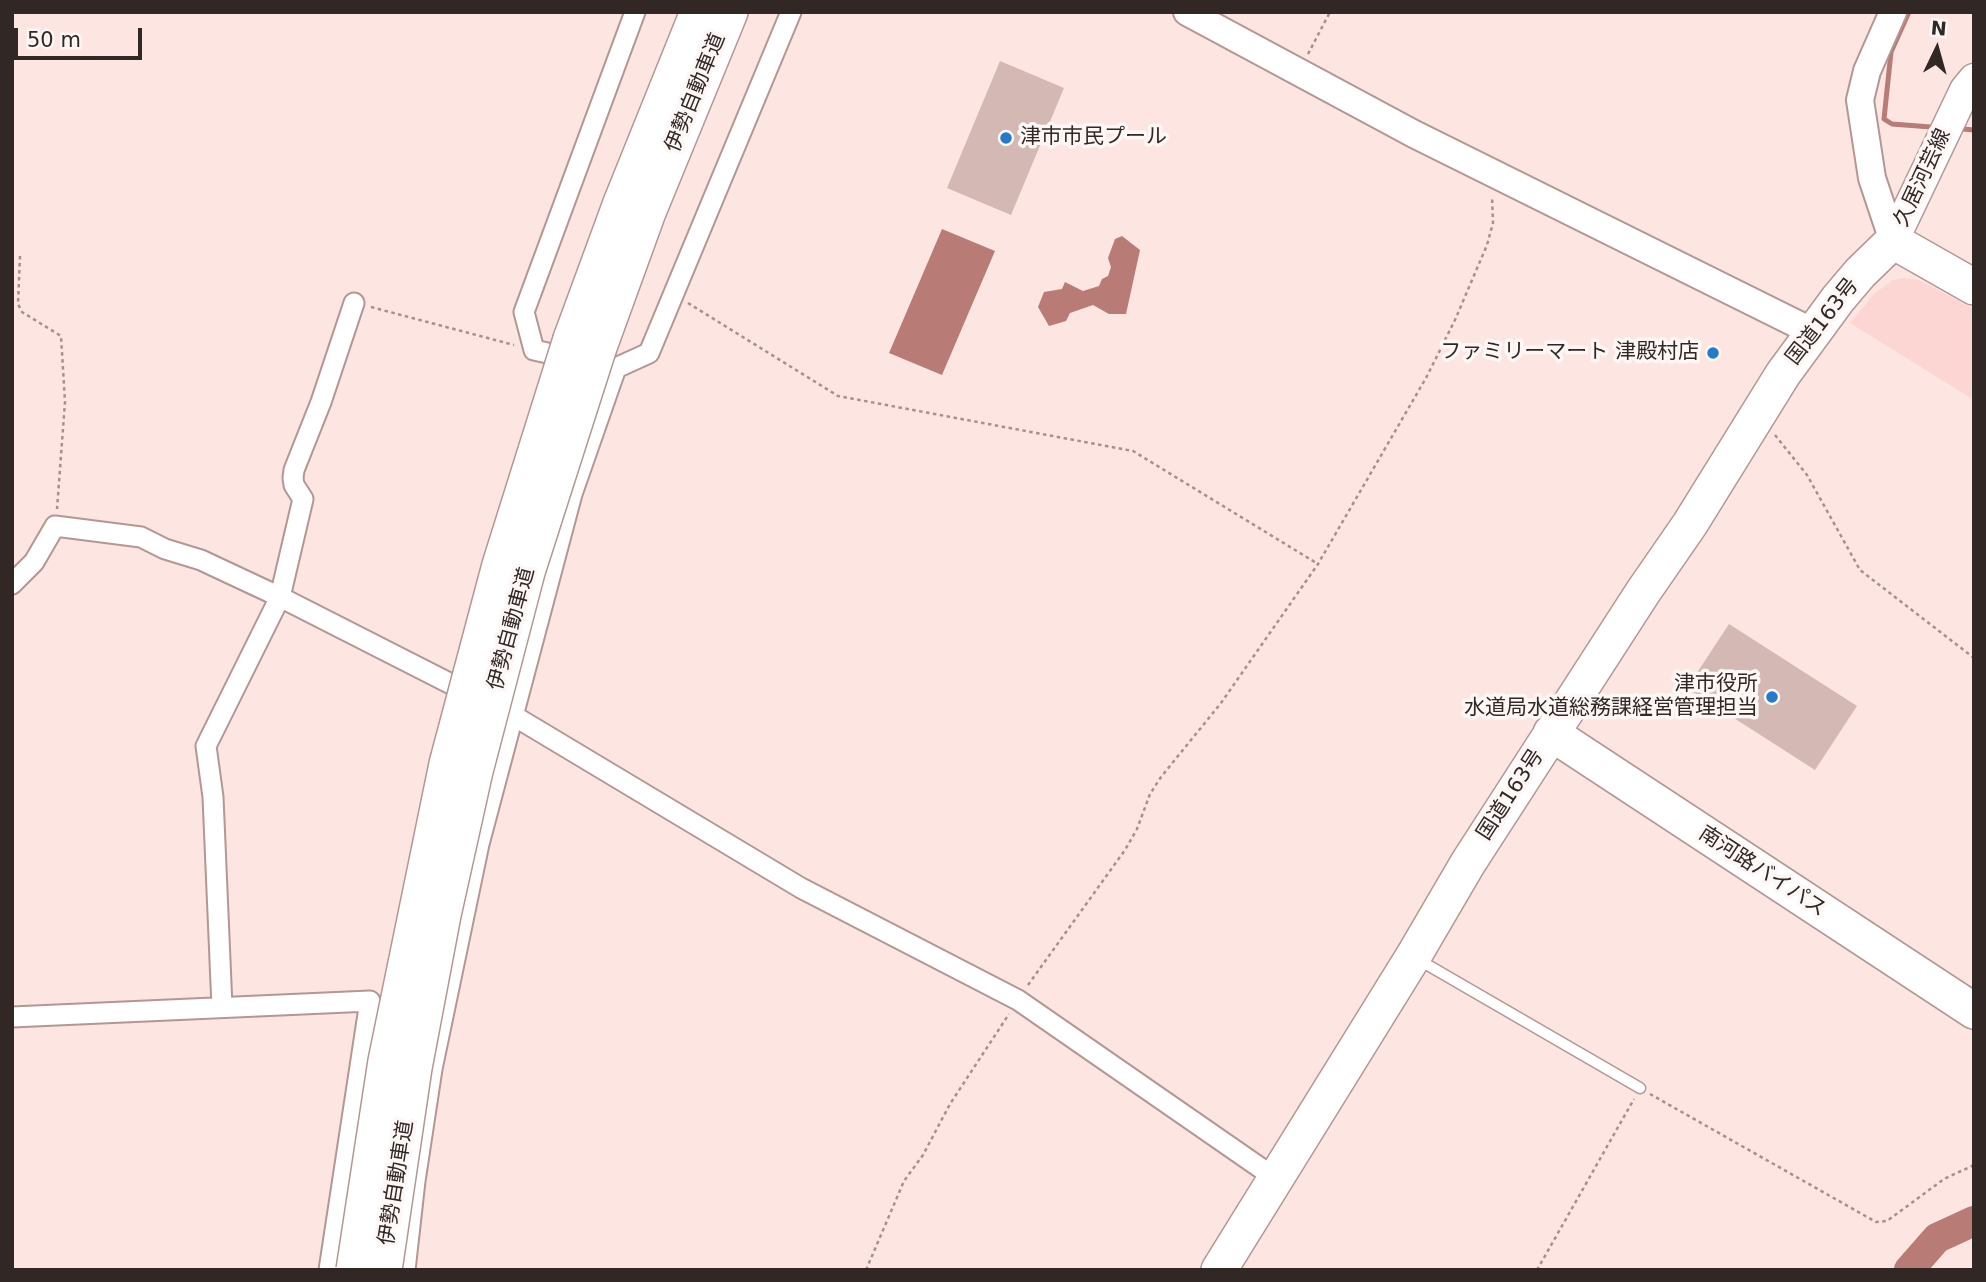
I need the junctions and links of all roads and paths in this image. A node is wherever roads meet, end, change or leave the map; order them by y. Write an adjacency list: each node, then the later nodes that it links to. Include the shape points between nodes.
1 (635, 12): 17 (street, via 524,312)
2 (698, 12): 18 (highway, 伊勢自動車道, via 621,203)
3 (730, 12): 18 (highway, 伊勢自動車道)
4 (791, 12): 14 (street)
5 (1187, 12): 8 (street)
6 (1330, 12): 8 (path)
7 (1894, 12): 11 (street, via 1867,71 1860,100 1872,178)
8 (1298, 73): 10 (street)
9 (1974, 79): 11 (main road, 久居河芸線)
10 (1490, 171): 16 (street); 21 (path, via 1493,223 1455,320)
11 (1893, 241): 13 (highway); 16 (highway, 国道163号, via 1860,273)
12 (20, 256): 20 (path, via 18,304 22,312 61,337 65,402)
13 (1974, 287)
14 (674, 294): 18 (street, via 649,353); 21 (path, via 838,396 1133,451)
15 (354, 303): 17 (path); 23 (street, via 295,470 293,478 303,499)
16 (1813, 332): 19 (highway, 国道163号)
17 (534, 350): 18 (street)
18 (595, 351): 25 (street, via 572,494); 36 (highway, 伊勢自動車道, bridge, via 500,565 447,764 386,1061); 37 (highway, 伊勢自動車道, bridge, via 527,572 475,771 417,1055)
19 (1757, 413): 24 (path, via 1807,475 1860,570); 26 (highway, 国道163号, via 1690,524)
20 (55, 526): 22 (street, via 34,562); 23 (street, via 141,537)
21 (1318, 564): 28 (path, via 1221,704 1161,777 1125,850)
22 (12, 584)
23 (280, 597): 25 (street); 29 (street, via 205,746 213,797)
24 (1974, 658)
25 (514, 716): 28 (street, via 801,888); 38 (street, via 479,844 432,1069)
26 (1551, 733): 27 (highway, 国道163号); 30 (highway, 南河路バイパス)
27 (1413, 957): 32 (lane); 34 (highway, 国道163号)
28 (1018, 1000): 34 (street); 39 (path, via 904,1181)
29 (222, 1007): 31 (street); 35 (street, via 369,1001)
30 (1974, 1010)
31 (12, 1017)
32 (1640, 1088): 33 (path, via 1876,1222 1887,1222 1944,1179); 41 (path)
33 (1974, 1165)
34 (1275, 1178): 40 (highway, 国道163号)
35 (329, 1270)
36 (354, 1270)
37 (384, 1270)
38 (405, 1270)
39 (866, 1270)
40 (1219, 1270)
41 (1536, 1270)

